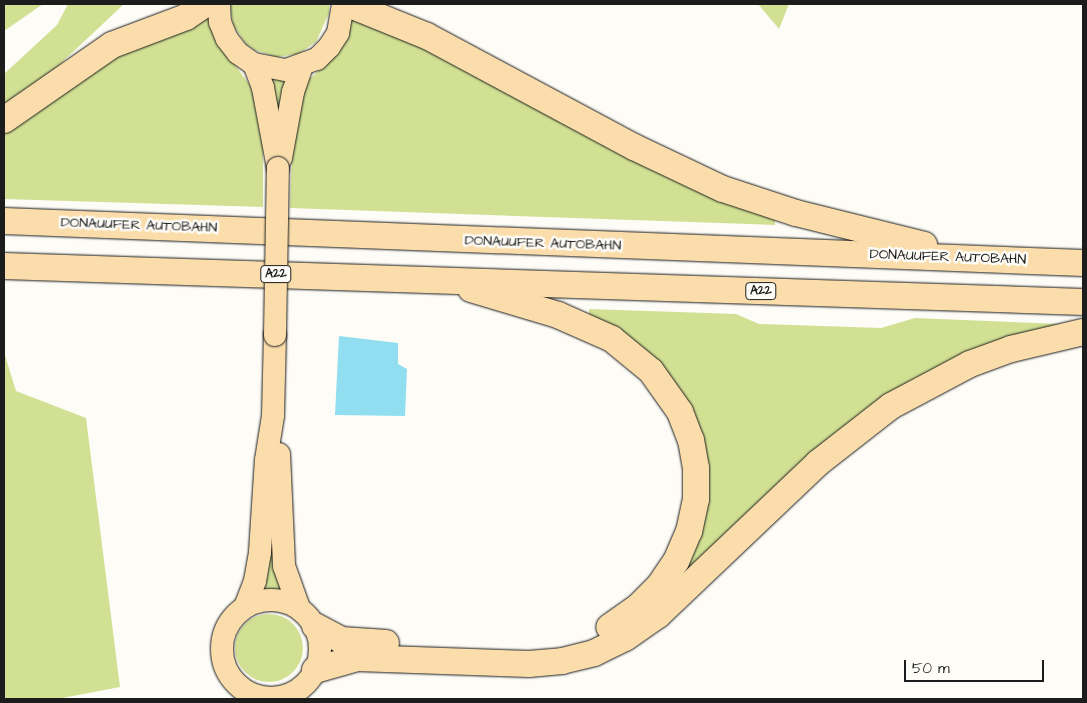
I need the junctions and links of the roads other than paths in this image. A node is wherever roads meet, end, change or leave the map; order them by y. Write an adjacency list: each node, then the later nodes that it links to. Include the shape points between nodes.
1 (205, 4): 7 (highway, via 186,18 112,45)
2 (219, 4): 5 (main road, via 220,22 227,39 238,53)
3 (343, 4): 6 (main road, via 338,32 329,47)
4 (348, 4): 10 (highway, via 427,36 634,147 723,189 796,213)
5 (254, 64): 6 (main road, via 278,69); 8 (main road, via 263,88)
6 (302, 66): 8 (main road, via 292,92)
7 (4, 120)
8 (278, 168): 16 (main road, bridge)
9 (4, 221): 10 (highway, DONAUUFER AUTOBAHN)
10 (981, 258): 11 (highway, DONAUUFER AUTOBAHN)
11 (1083, 263)
12 (4, 266): 13 (highway, A22)
13 (440, 279): 14 (highway, A22); 18 (highway, via 586,325 634,354 651,371 680,412 691,440 696,468 696,499 689,531 660,586 638,607 589,637 558,645 475,647 354,642 341,640)
14 (1083, 302)
15 (1083, 332): 19 (highway, via 1011,348 970,364 891,406 818,463 658,615 625,638 594,653 562,661 529,664 357,658)
16 (273, 416): 17 (main road, via 266,460 258,567); 18 (main road, via 279,458 284,566)
17 (245, 607): 18 (main road, via 272,600); 20 (main road, via 225,630 223,660 228,674)
18 (307, 617): 19 (main road, via 320,656)
19 (316, 670): 21 (main road, via 298,690)
20 (252, 697): 21 (main road)
21 (285, 698)

